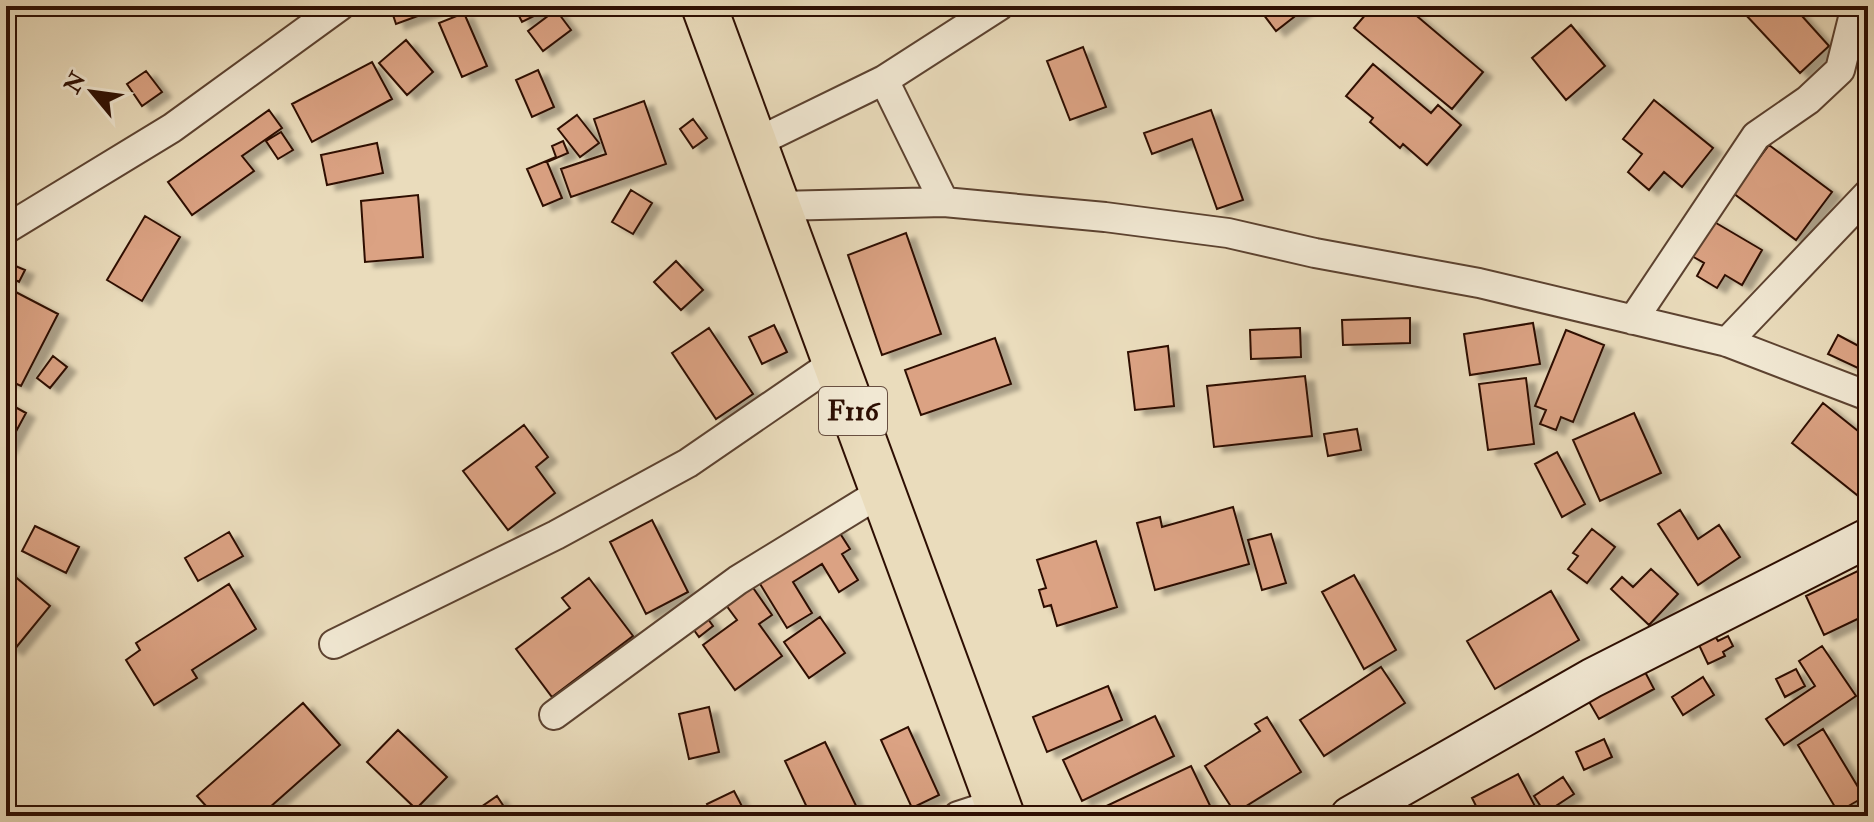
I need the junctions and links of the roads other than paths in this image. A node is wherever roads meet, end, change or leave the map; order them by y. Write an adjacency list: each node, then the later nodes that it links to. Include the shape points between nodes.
1 (340, 6): 10 (street, via 172,128)
2 (704, 6): 6 (main road, F116)
3 (999, 6): 5 (street)
4 (1856, 6): 11 (street, via 1840,70 1756,136)
5 (884, 80): 6 (street); 8 (street)
6 (755, 143): 9 (main road, F116)
7 (1868, 194): 12 (street)
8 (944, 202): 9 (street); 11 (street, via 1228,233)
9 (778, 206): 13 (main road, F116)
10 (6, 229)
11 (1633, 320): 12 (street)
12 (1727, 342): 14 (street)
13 (835, 362): 15 (main road, F116); 17 (street, via 688,463 556,535)
14 (1868, 396)
15 (883, 491): 18 (street, via 738,580); 19 (main road, F116)
16 (1868, 538): 20 (street, via 1592,678)
17 (334, 644)
18 (554, 715)
19 (986, 812)
20 (1350, 816)

